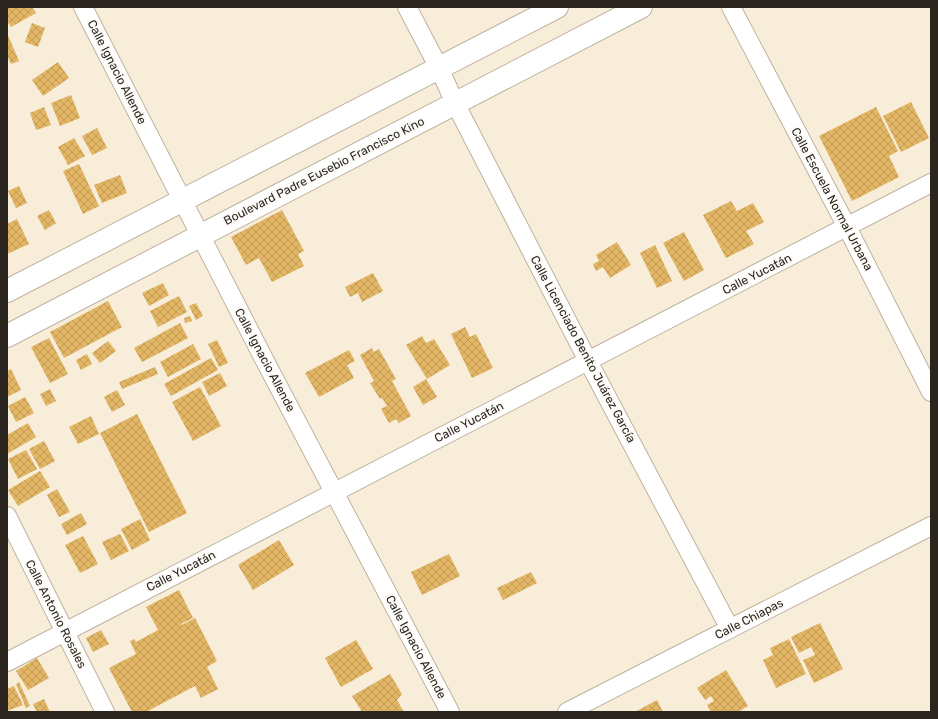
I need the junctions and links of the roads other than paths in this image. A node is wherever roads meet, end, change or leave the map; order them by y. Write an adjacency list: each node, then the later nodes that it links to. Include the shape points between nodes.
1 (83, 7): 9 (street, Calle Ignacio Allende)
2 (407, 7): 6 (street, Calle Licenciado Benito Juárez García)
3 (557, 7): 6 (street)
4 (640, 7): 7 (street, Boulevard Padre Eusebio Francisco Kino)
5 (731, 7): 10 (street, Calle Escuela Normal Urbana)
6 (439, 68): 7 (street, Calle Licenciado Benito Juárez García); 9 (street)
7 (455, 103): 11 (street, Boulevard Padre Eusebio Francisco Kino); 14 (street, Calle Licenciado Benito Juárez García)
8 (931, 183): 10 (street, Calle Yucatán)
9 (183, 200): 11 (street, Calle Ignacio Allende); 12 (street)
10 (847, 227): 14 (street, Calle Yucatán); 15 (street, Calle Escuela Normal Urbana)
11 (200, 236): 13 (street, Boulevard Padre Eusebio Francisco Kino); 16 (street, Calle Ignacio Allende)
12 (7, 291)
13 (7, 336)
14 (588, 361): 16 (street, Calle Yucatán); 19 (street, Calle Licenciado Benito Juárez García)
15 (931, 392)
16 (334, 492): 20 (street, Calle Yucatán); 23 (street, Calle Ignacio Allende)
17 (7, 516): 20 (street, Calle Antonio Rosales)
18 (931, 526): 19 (street, Calle Chiapas)
19 (730, 629): 24 (street, Calle Chiapas)
20 (65, 632): 21 (street, Calle Yucatán); 22 (street, Calle Antonio Rosales)
21 (7, 662)
22 (106, 712)
23 (450, 712)
24 (567, 712)

